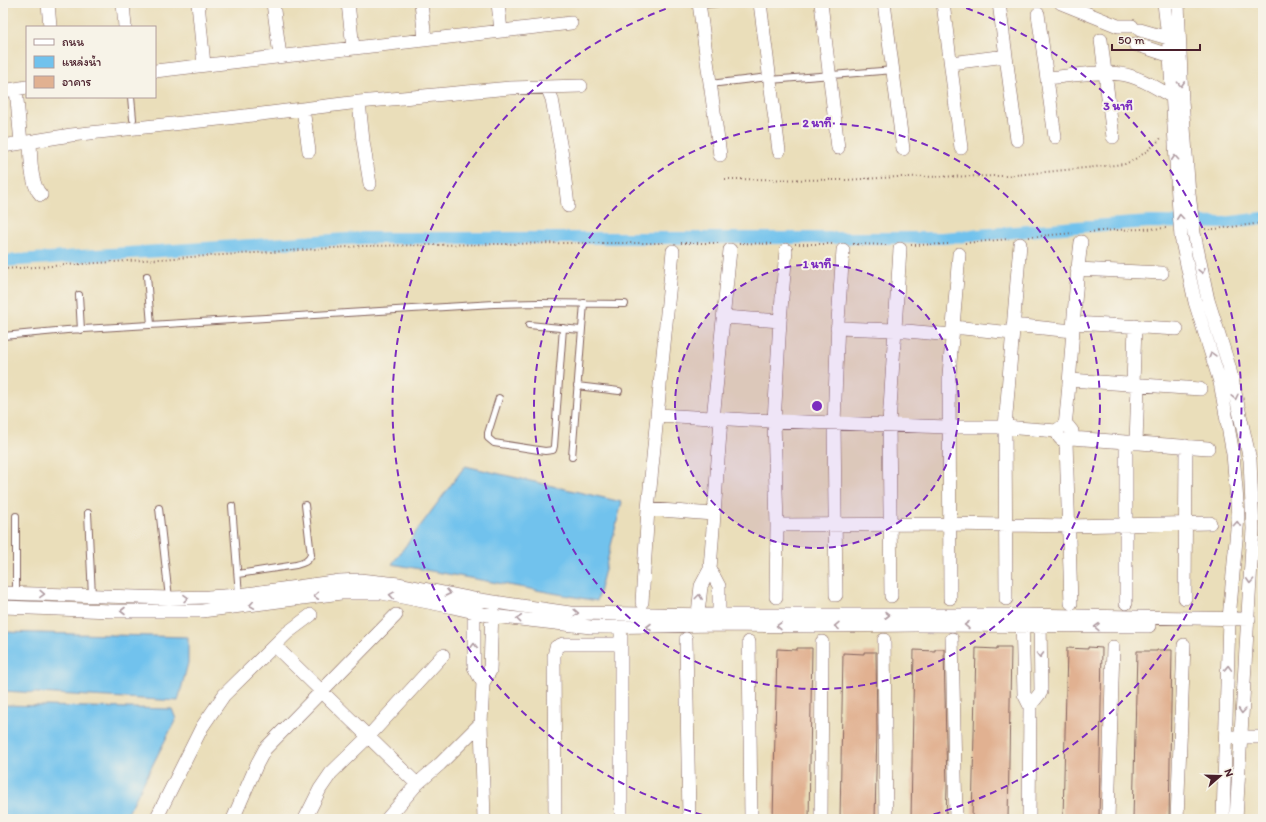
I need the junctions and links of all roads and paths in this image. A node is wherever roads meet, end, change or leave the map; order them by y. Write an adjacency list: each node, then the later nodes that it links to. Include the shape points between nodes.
1 (48, 3): 20 (street)
2 (123, 3): 21 (street)
3 (198, 3): 32 (street)
4 (273, 3): 28 (street)
5 (348, 3): 27 (street)
6 (420, 3): 24 (street)
7 (498, 3): 23 (street)
8 (719, 3): 17 (lane)
9 (760, 3): 38 (street)
10 (821, 3): 36 (street)
11 (884, 3): 33 (street)
12 (943, 3): 31 (street)
13 (999, 3): 29 (street)
14 (1062, 3): 22 (street)
15 (1164, 3): 25 (street)
16 (1178, 3): 25 (street)
17 (699, 4): 39 (street)
18 (1038, 14): 37 (street)
19 (571, 23): 23 (street)
20 (50, 26)
21 (125, 26)
22 (1130, 27): 25 (street); 30 (street, via 1132,42)
23 (501, 31): 24 (street)
24 (425, 39): 27 (street)
25 (1174, 39): 30 (street)
26 (1101, 40): 35 (street)
27 (353, 48): 28 (street)
28 (280, 56): 32 (street)
29 (1006, 56): 31 (street); 52 (street)
30 (1175, 57): 44 (street); 64 (street, one-way to 64)
31 (951, 63): 56 (street)
32 (204, 65): 34 (street)
33 (894, 70): 36 (lane); 57 (street)
34 (156, 71)
35 (1106, 74): 37 (street); 44 (street, via 1129,76); 50 (street)
36 (830, 76): 38 (lane); 55 (street)
37 (1047, 78): 51 (street)
38 (769, 79): 39 (lane); 59 (street)
39 (710, 84): 60 (street)
40 (581, 86): 41 (street)
41 (547, 87): 46 (street); 65 (street, via 552,99 562,155)
42 (22, 88): 43 (street); 53 (street)
43 (3, 91)
44 (1171, 96): 49 (street)
45 (131, 98): 48 (lane)
46 (359, 102): 47 (street); 62 (street)
47 (304, 109): 53 (street); 58 (street)
48 (133, 119)
49 (1174, 131): 61 (path, via 1162,137 1141,156 1125,164 1005,176 897,176 845,180); 64 (street, one-way to 49)
50 (1113, 136)
51 (1055, 137)
52 (1017, 140)
53 (25, 142): 54 (street); 63 (street, via 36,190)
54 (3, 146)
55 (838, 148)
56 (961, 148)
57 (903, 149)
58 (309, 151)
59 (779, 151)
60 (720, 155)
61 (725, 179)
62 (370, 184)
63 (41, 194)
64 (1183, 195): 68 (street)
65 (568, 206)
66 (1263, 224): 68 (path)
67 (1170, 228): 69 (path, via 1115,230)
68 (1192, 233): 117 (street, one-way to 117, via 1208,300 1229,366); 118 (street, one-way to 68, via 1220,382 1195,302)
69 (1081, 236): 70 (path); 78 (street)
70 (1020, 240): 76 (path); 92 (street)
71 (675, 246): 72 (path); 77 (path, via 568,243 364,246); 105 (street)
72 (730, 246): 73 (path); 84 (street)
73 (786, 246): 74 (path); 85 (street)
74 (844, 246): 75 (path); 91 (street)
75 (900, 246): 76 (path); 96 (street)
76 (959, 247): 97 (street)
77 (3, 269)
78 (1077, 270): 79 (street); 89 (street)
79 (1162, 273)
80 (147, 276): 87 (lane)
81 (79, 295): 94 (lane)
82 (584, 303): 83 (lane); 87 (lane, via 494,304); 95 (lane)
83 (625, 304)
84 (724, 317): 85 (street); 106 (street)
85 (780, 322): 107 (street)
86 (529, 325): 90 (lane)
87 (151, 326): 94 (lane)
88 (1136, 326): 89 (street); 93 (street); 100 (street)
89 (1074, 327): 92 (street); 99 (street)
90 (563, 328): 95 (lane); 104 (lane, via 553,450 494,443 488,438)
91 (837, 328): 96 (street); 108 (street)
92 (1013, 329): 97 (street); 111 (street)
93 (1177, 329)
94 (81, 330): 98 (lane)
95 (581, 330): 101 (lane)
96 (895, 330): 97 (street); 109 (street)
97 (953, 331): 110 (street)
98 (3, 336)
99 (1070, 380): 100 (street); 112 (street)
100 (1136, 384): 102 (street); 113 (street)
101 (577, 386): 103 (lane); 116 (lane)
102 (1200, 389)
103 (619, 391)
104 (499, 398)
105 (658, 415): 106 (street); 122 (street)
106 (717, 419): 107 (street); 124 (street)
107 (774, 421): 108 (street); 129 (street)
108 (834, 423): 109 (street); 130 (street)
109 (889, 424): 110 (street); 131 (street)
110 (948, 427): 111 (street); 128 (street)
111 (1005, 427): 112 (street); 132 (street)
112 (1065, 434): 113 (street); 134 (street)
113 (1131, 442): 114 (street); 133 (street)
114 (1186, 446): 115 (street); 126 (street)
115 (1208, 448)
116 (572, 457)
117 (1250, 460): 118 (street); 163 (street, one-way to 163, via 1253,529)
118 (1233, 462): 162 (street, one-way to 118, via 1238,517)
119 (305, 505): 136 (lane, via 311,555 309,559 296,565)
120 (232, 506): 136 (lane)
121 (159, 508): 144 (lane)
122 (648, 509): 124 (street); 149 (street)
123 (88, 513): 141 (lane)
124 (713, 514): 135 (street)
125 (16, 516): 138 (lane)
126 (1186, 523): 127 (street); 133 (street); 146 (street)
127 (1210, 523)
128 (949, 524): 131 (street); 132 (street); 145 (street)
129 (776, 525): 130 (street); 143 (street)
130 (836, 525): 131 (street); 140 (street)
131 (890, 525): 142 (street)
132 (1006, 525): 134 (street); 147 (street)
133 (1126, 525): 134 (street); 151 (street)
134 (1068, 526): 150 (street)
135 (710, 569): 158 (street, via 719,586); 159 (street, one-way to 135, via 701,586)
136 (238, 574): 139 (lane)
137 (340, 587): 139 (street, via 301,586); 152 (street, via 448,606); 153 (street, one-way to 153, via 291,599 186,611)
138 (9, 593): 141 (street, one-way to 141)
139 (239, 595): 144 (street, one-way to 139)
140 (836, 595)
141 (92, 596): 144 (street)
142 (891, 596)
143 (776, 597)
144 (169, 598)
145 (950, 598)
146 (1185, 598)
147 (1006, 599)
148 (492, 601): 152 (street); 156 (street); 157 (street, one-way to 157)
149 (642, 602)
150 (1071, 603)
151 (1126, 603)
152 (474, 606): 156 (street); 174 (street, one-way to 152, via 474,667)
153 (3, 607)
154 (311, 615): 171 (street, via 287,633)
155 (396, 615): 175 (street)
156 (492, 616): 157 (street, one-way to 156, via 571,626); 174 (street, via 490,671)
157 (621, 620): 159 (street); 169 (street)
158 (719, 620): 159 (street); 160 (street)
159 (697, 621)
160 (1022, 621): 161 (street); 176 (street, via 1024,694)
161 (1040, 621): 162 (street); 176 (street, one-way to 176, via 1041,692)
162 (1229, 622): 163 (street); 179 (street, one-way to 162)
163 (1248, 622): 180 (street, one-way to 180)
164 (686, 639): 190 (street)
165 (952, 639): 194 (street)
166 (884, 640): 193 (street)
167 (749, 642): 191 (street)
168 (822, 642): 192 (street)
169 (621, 644): 188 (street, via 562,644 556,647); 189 (street)
170 (1184, 645): 197 (street)
171 (275, 646): 175 (street); 183 (street, via 224,695 211,713)
172 (1113, 647): 196 (street)
173 (443, 655): 178 (street)
174 (483, 683): 177 (street)
175 (322, 692): 178 (street); 184 (street, via 265,750)
176 (1030, 706): 195 (street)
177 (481, 723): 182 (street); 187 (street)
178 (368, 737): 182 (street); 185 (street, via 331,773 320,789)
179 (1226, 737): 180 (street); 198 (street)
180 (1241, 737): 181 (street); 199 (street)
181 (1263, 737)
182 (417, 784): 186 (street)
183 (156, 819)
184 (233, 819)
185 (306, 819)
186 (387, 819)
187 (484, 819)
188 (555, 819)
189 (621, 819)
190 (689, 819)
191 (751, 819)
192 (821, 819)
193 (886, 819)
194 (956, 819)
195 (1029, 819)
196 (1108, 819)
197 (1177, 819)
198 (1223, 819)
199 (1236, 819)

